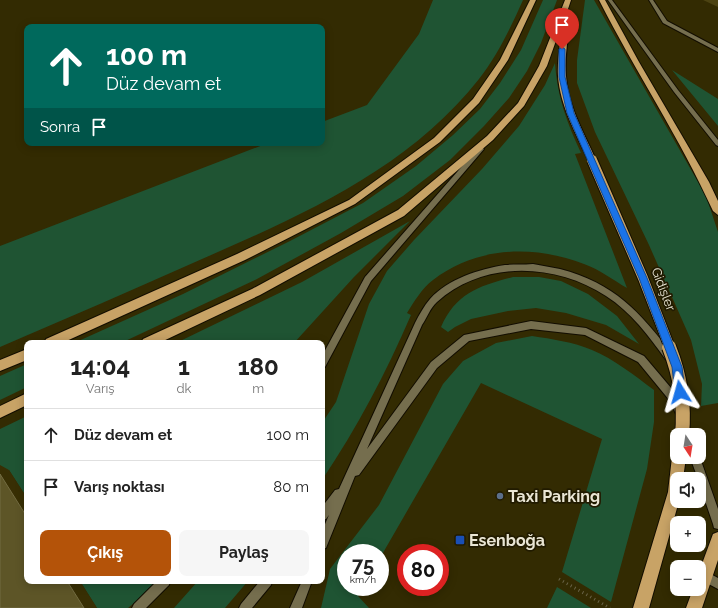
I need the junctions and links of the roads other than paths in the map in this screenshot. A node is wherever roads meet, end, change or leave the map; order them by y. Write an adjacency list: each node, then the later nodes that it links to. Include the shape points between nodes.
1 (533, 0): 10 (highway, via 504,60 476,101 437,140 352,202 241,257)
2 (569, 0): 7 (highway, via 543,66 521,104); 15 (highway, Gidişler, bridge, via 562,49 562,77 571,113 643,278)
3 (602, 0): 9 (highway, via 630,54 689,154)
4 (610, 0): 8 (lane)
5 (651, 0): 6 (lane, via 665,22)
6 (718, 50)
7 (490, 138): 11 (highway, via 401,213 256,292); 13 (lane, via 368,279)
8 (718, 144)
9 (718, 211)
10 (57, 340)
11 (153, 340)
12 (24, 355): 14 (highway)
13 (325, 358)
14 (0, 366)
15 (677, 367): 18 (highway, Gidişler, bridge, via 684,416); 22 (lane, bridge, via 630,310 575,276 551,269 526,267 500,268 476,274 452,285 433,302 419,323)
16 (24, 400): 17 (highway)
17 (0, 412)
18 (683, 428)
19 (685, 428): 22 (lane, via 674,398 641,359 586,332 531,325 466,338 434,365)
20 (678, 464): 27 (highway, via 675,492)
21 (697, 464): 24 (lane)
22 (345, 487): 23 (lane); 25 (lane)
23 (325, 511)
24 (718, 524)
25 (325, 537)
26 (718, 539): 28 (highway)
27 (652, 566): 35 (highway); 36 (highway)
28 (712, 580): 37 (highway)
29 (162, 584): 32 (lane)
30 (265, 584): 33 (lane)
31 (306, 584): 34 (lane)
32 (138, 608)
33 (245, 608)
34 (296, 608)
35 (641, 608)
36 (647, 608)
37 (694, 608)

